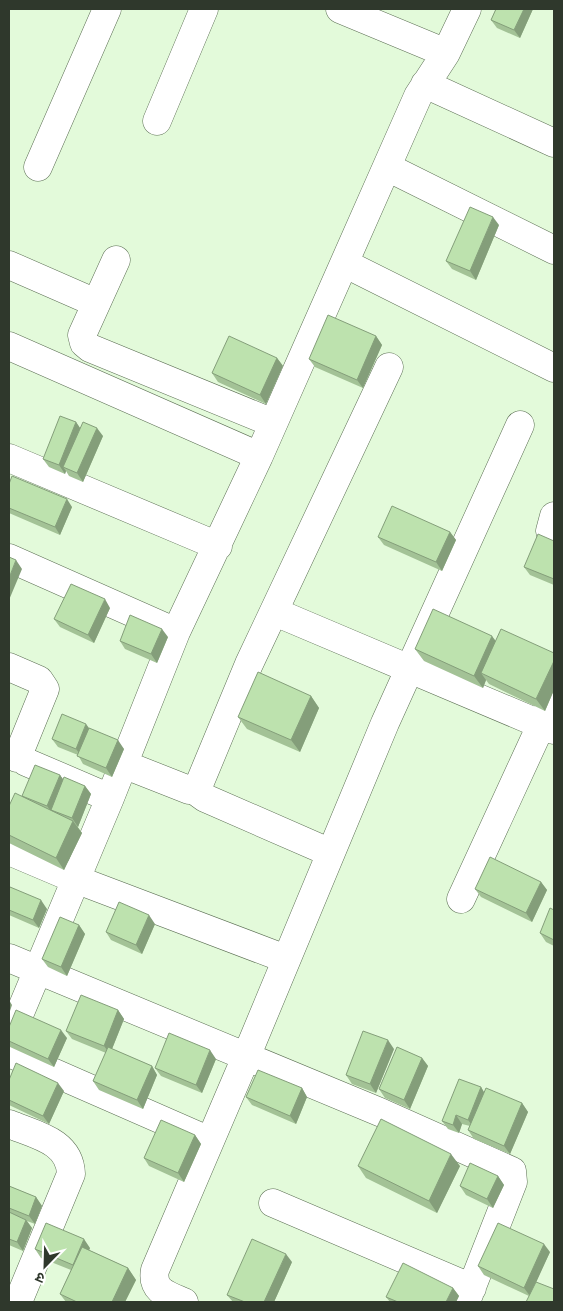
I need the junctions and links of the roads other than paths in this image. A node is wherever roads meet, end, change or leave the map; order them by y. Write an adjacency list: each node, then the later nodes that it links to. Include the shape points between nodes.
1 (107, 9): 9 (street)
2 (204, 9): 7 (street)
3 (340, 9): 5 (street)
4 (467, 9): 5 (street)
5 (446, 53): 6 (street)
6 (425, 84): 8 (street); 10 (street)
7 (157, 121)
8 (554, 143)
9 (38, 167)
10 (387, 167): 11 (street); 13 (street)
11 (554, 250)
12 (116, 260): 15 (street)
13 (346, 264): 18 (street); 19 (street)
14 (9, 265): 15 (street)
15 (96, 303): 19 (street, via 82,336 90,348)
16 (9, 346): 21 (street)
17 (389, 367): 27 (street)
18 (554, 368)
19 (274, 423): 21 (street)
20 (520, 425): 30 (street)
21 (259, 456): 25 (street)
22 (9, 458): 25 (street)
23 (554, 516): 24 (street, via 550,531)
24 (554, 536)
25 (218, 546): 28 (street)
26 (9, 558): 28 (street)
27 (275, 612): 30 (street); 35 (street, via 202,780)
28 (176, 632): 34 (street)
29 (9, 668): 33 (street, via 40,680 45,689)
30 (408, 669): 32 (street); 38 (street)
31 (554, 697): 32 (street)
32 (548, 727): 40 (street)
33 (13, 756): 36 (street)
34 (124, 764): 35 (street); 36 (street)
35 (194, 790): 38 (street, via 205,798)
36 (110, 798): 39 (street)
37 (9, 852): 39 (street)
38 (331, 853): 42 (street)
39 (75, 880): 42 (street); 43 (street)
40 (461, 899)
41 (9, 958): 43 (street)
42 (286, 959): 46 (street)
43 (36, 969): 44 (street); 46 (street)
44 (9, 1038)
45 (9, 1053): 48 (street)
46 (246, 1057): 48 (street); 50 (street, via 512,1171 513,1182)
47 (9, 1124): 51 (street, via 56,1145 66,1154 71,1174)
48 (210, 1141): 52 (street, via 153,1278 158,1289)
49 (273, 1204): 50 (street)
50 (469, 1295)
51 (18, 1302)
52 (184, 1302)

